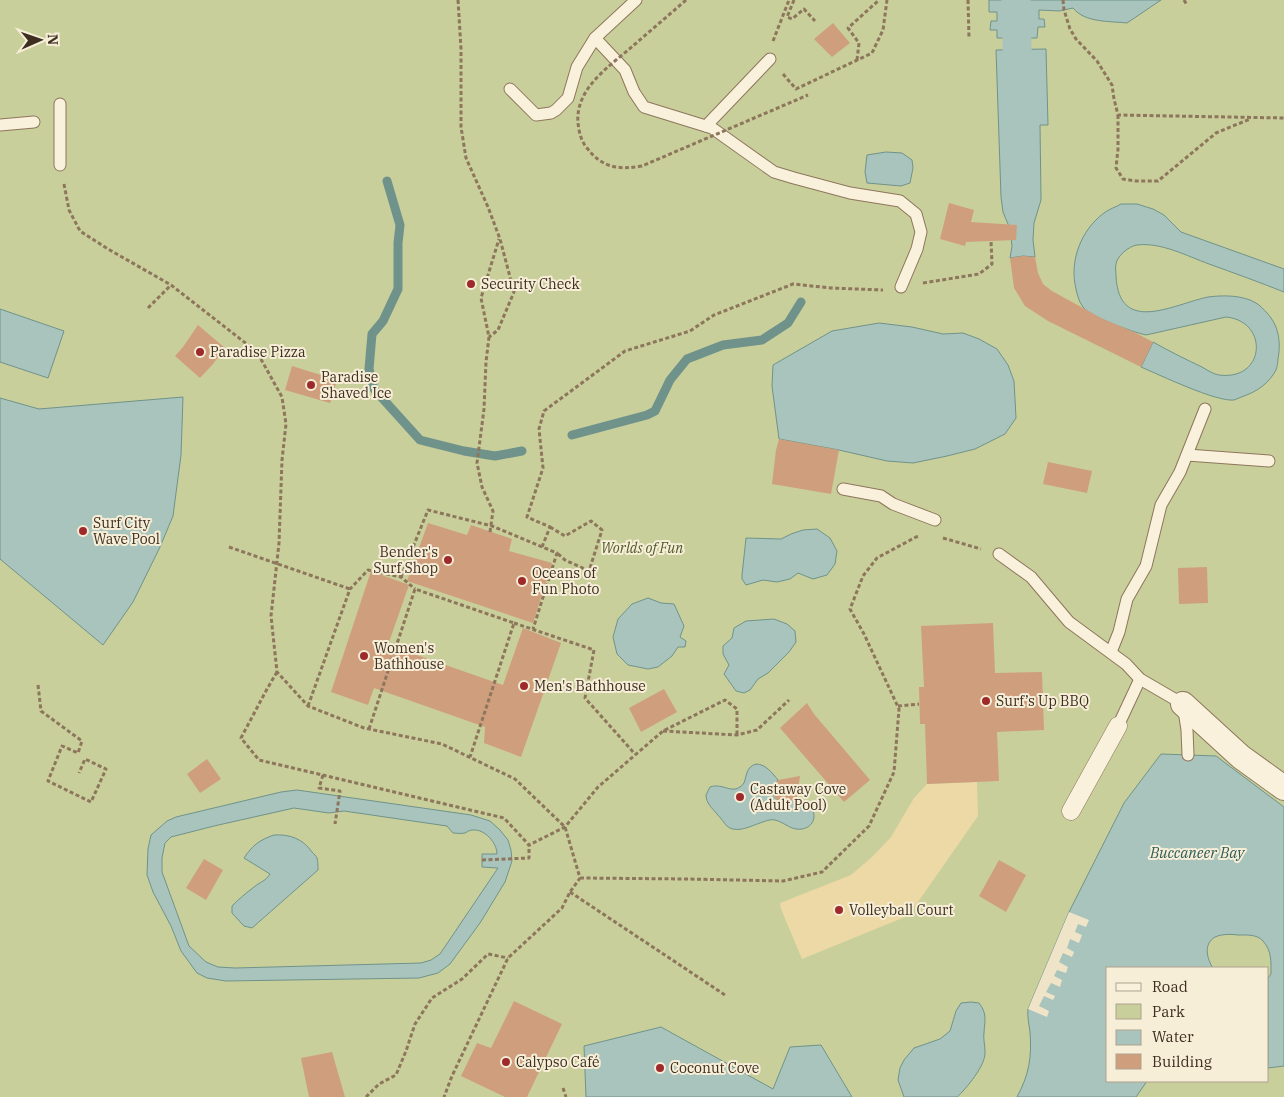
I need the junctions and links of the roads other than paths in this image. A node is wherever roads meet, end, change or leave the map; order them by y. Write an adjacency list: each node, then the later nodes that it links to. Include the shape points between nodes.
1 (636, 0): 2 (lane)
2 (595, 38): 4 (lane, via 577,67 568,98 556,110 536,115); 8 (lane, via 625,70 644,107)
3 (770, 59): 8 (lane)
4 (510, 89)
5 (60, 104): 9 (lane)
6 (34, 122): 7 (lane)
7 (0, 124)
8 (706, 126): 10 (lane, via 774,172 850,193 900,201 916,214 921,232)
9 (60, 165)
10 (901, 287)
11 (1205, 409): 12 (lane)
12 (1187, 456): 13 (lane); 17 (lane, via 1161,505 1146,566 1127,599)
13 (1269, 461)
14 (843, 489): 15 (lane, via 881,496)
15 (935, 520)
16 (999, 554): 17 (lane, via 1031,577 1069,622)
17 (1110, 652): 18 (lane)
18 (1140, 679): 19 (lane); 20 (lane)
19 (1183, 704): 21 (lane); 22 (street, via 1241,757)
20 (1118, 726): 23 (street)
21 (1188, 755)
22 (1284, 788)
23 (1071, 811)

